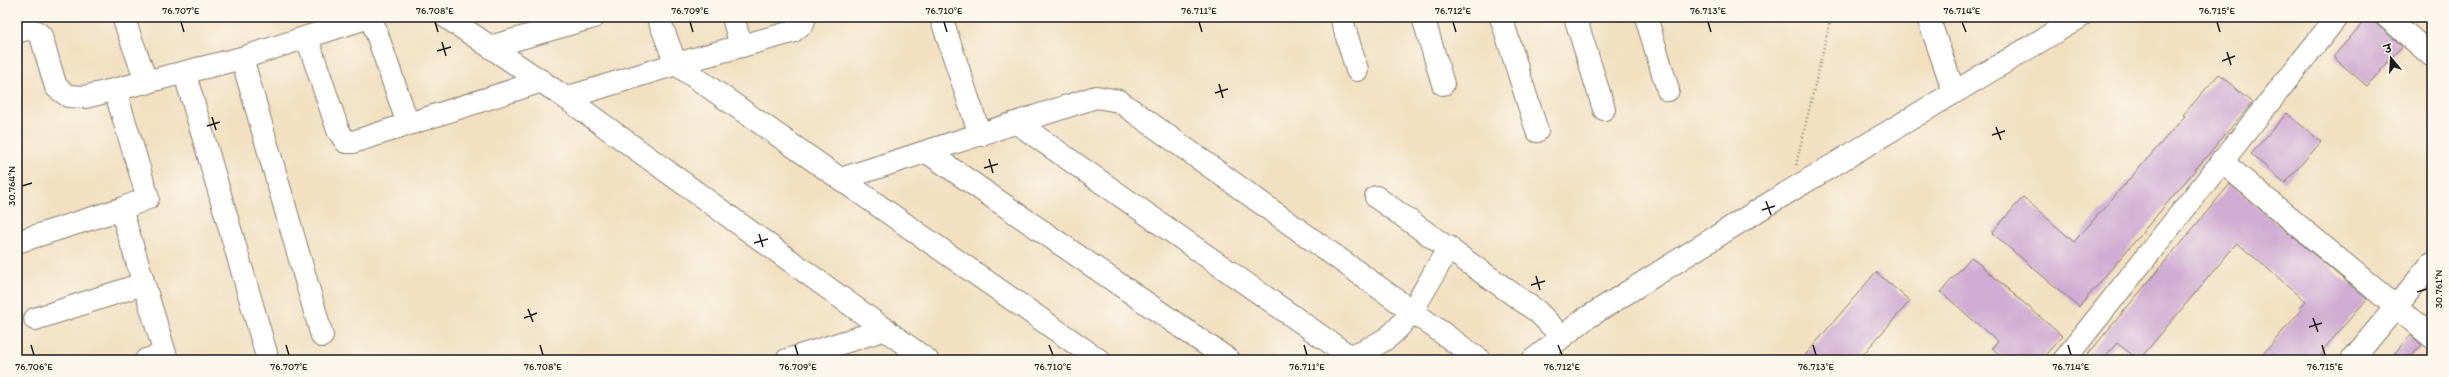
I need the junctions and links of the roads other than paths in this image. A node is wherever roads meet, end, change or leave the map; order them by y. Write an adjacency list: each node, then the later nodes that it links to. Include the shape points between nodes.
1 (123, 17): 28 (street)
2 (370, 17): 19 (street); 36 (street)
3 (446, 17): 20 (street)
4 (594, 17): 20 (street)
5 (658, 17): 24 (street)
6 (733, 17): 21 (street)
7 (805, 17): 21 (street, via 804,23 792,32)
8 (941, 17): 38 (street)
9 (1341, 17): 25 (street)
10 (1423, 17): 29 (street)
11 (1501, 17): 37 (street)
12 (1575, 17): 34 (street)
13 (1646, 17): 31 (street)
14 (1928, 17): 32 (street)
15 (2080, 17): 32 (street)
16 (2337, 17): 40 (street)
17 (2387, 17): 22 (street)
18 (17, 32): 30 (street, via 33,30 41,36 56,87 68,96 85,97)
19 (307, 38): 23 (street); 36 (street, via 338,130 346,142)
20 (493, 46): 27 (street)
21 (741, 46): 24 (street)
22 (2432, 56)
23 (242, 58): 26 (street); 52 (street)
24 (676, 64): 33 (street); 41 (street)
25 (1357, 70)
26 (185, 74): 28 (street); 55 (street)
27 (542, 81): 33 (street); 36 (street)
28 (147, 83): 30 (street)
29 (1443, 84)
30 (115, 90): 43 (street, via 148,193 148,198 143,201)
31 (1668, 90)
32 (1954, 92): 53 (street, via 1788,192 1585,319)
33 (566, 98): 51 (street)
34 (1604, 109)
35 (1017, 123): 38 (street); 49 (street, via 1096,97 1119,101); 57 (street)
36 (408, 124)
37 (1537, 131)
38 (980, 135): 39 (street)
39 (927, 152): 41 (street); 61 (street)
40 (2221, 161): 48 (street); 64 (street)
41 (841, 179): 60 (street)
42 (1376, 197): 45 (street)
43 (121, 209): 44 (street); 47 (street)
44 (17, 242)
45 (1449, 247): 49 (street); 53 (street, via 1538,312)
46 (2432, 263): 48 (street)
47 (143, 284): 50 (street); 56 (street)
48 (2396, 306): 54 (street); 65 (street)
49 (1410, 312): 57 (street, via 1388,338); 62 (street)
50 (35, 320)
51 (886, 329): 58 (street); 59 (street)
52 (322, 336)
53 (1562, 337): 63 (street)
54 (2432, 337)
55 (266, 353)
56 (159, 358)
57 (1349, 359)
58 (787, 360)
59 (927, 360)
60 (1099, 360)
61 (1229, 360)
62 (1480, 360)
63 (1533, 360)
64 (2064, 360)
65 (2352, 360)

